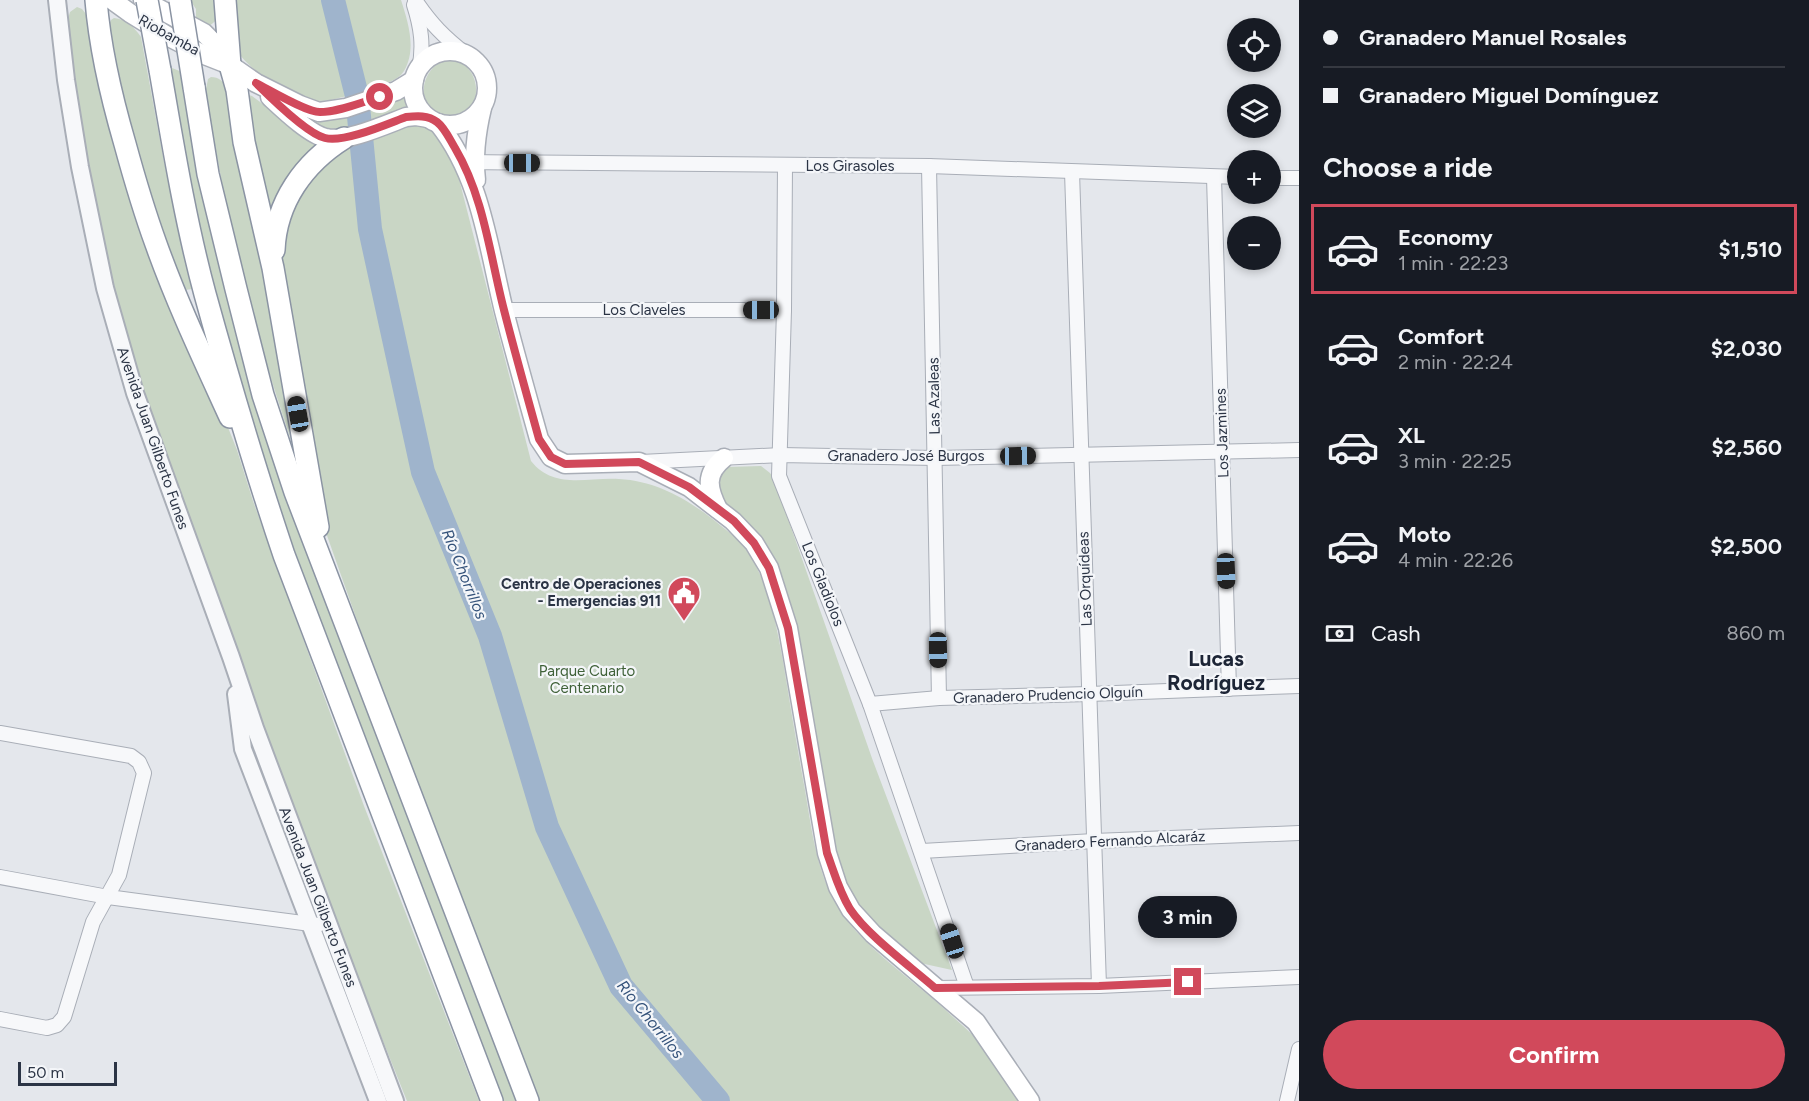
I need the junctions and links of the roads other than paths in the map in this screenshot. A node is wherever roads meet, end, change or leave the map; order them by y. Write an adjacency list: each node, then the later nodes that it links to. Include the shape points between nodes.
1 (57, 0): 36 (street, Avenida Juan Gilberto Funes, via 80,167 105,288 135,393)
2 (96, 0): 33 (highway, via 107,80 156,244)
3 (112, 0): 9 (main road, Riobamba, via 169,37)
4 (145, 0): 9 (main road, Riobamba, via 204,33); 33 (highway, bridge, via 205,293)
5 (180, 0): 35 (highway, bridge, via 208,174 263,395)
6 (225, 0): 9 (highway)
7 (413, 0): 8 (street, via 435,28); 10 (street, via 421,32)
8 (467, 55): 10 (main road, via 438,53 429,58); 12 (main road, via 483,71 486,81)
9 (230, 65): 11 (main road, Riobamba); 23 (highway)
10 (417, 75): 11 (main road, Riobamba, via 396,91 346,108 319,112); 13 (main road, via 416,101)
11 (256, 83): 14 (main road, Riobamba, via 310,130 325,138)
12 (482, 108): 13 (main road, via 459,124); 15 (main road)
13 (433, 120): 14 (main road, via 406,117); 15 (main road)
14 (344, 138): 23 (highway, via 314,162 286,200 275,231)
15 (469, 163): 16 (street, Los Girasoles); 24 (main road)
16 (785, 165): 17 (street, Los Girasoles); 25 (street, Los Gladiolos)
17 (929, 166): 18 (street, Los Girasoles); 31 (street, Las Azaleas)
18 (1072, 172): 19 (street, Los Girasoles); 29 (street, Las Orquídeas)
19 (1214, 177): 20 (street, Los Girasoles); 27 (street, Los Jazmines)
20 (1227, 177)
21 (1281, 178): 22 (street)
22 (1299, 178)
23 (273, 268): 35 (highway)
24 (504, 310): 25 (street, Los Claveles); 32 (main road, Granadero José Burgos, via 539,439 551,457 565,464)
25 (784, 310): 28 (street, Los Gladiolos)
26 (1299, 450): 27 (street, Granadero José Burgos)
27 (1222, 453): 29 (street, Granadero José Burgos); 38 (street, Los Jazmines)
28 (781, 455): 30 (street, Granadero José Burgos); 31 (street, Granadero José Burgos); 41 (street, Los Gladiolos, via 779,476)
29 (1081, 455): 31 (street, Granadero José Burgos); 39 (street, Las Orquídeas)
30 (724, 458): 32 (street, Granadero José Burgos); 34 (main road, via 713,469 710,479)
31 (935, 458): 40 (street, Las Azaleas)
32 (639, 462): 34 (main road, via 689,487)
33 (259, 480): 58 (highway)
34 (718, 509): 53 (main road, via 754,543 778,594 788,628 827,853 838,887 851,910 873,934)
35 (328, 579): 59 (highway)
36 (231, 657): 48 (street, Avenida Juan Gilberto Funes, via 243,749); 49 (street, Avenida Juan Gilberto Funes)
37 (1299, 686): 38 (street, Granadero Prudencio Olguín)
38 (1229, 689): 39 (street, Granadero Prudencio Olguín)
39 (1089, 694): 40 (street, Granadero Prudencio Olguín); 44 (street, Las Orquídeas)
40 (939, 698): 41 (street, Granadero Prudencio Olguín)
41 (870, 704): 45 (street, Los Gladiolos)
42 (0, 733): 47 (street, via 131,756 139,762 144,773 119,875)
43 (1299, 833): 44 (street, Granadero Fernando Alcaráz)
44 (1094, 841): 45 (street, Granadero Fernando Alcaráz); 51 (street, Las Orquídeas)
45 (922, 851): 52 (street, Los Gladiolos)
46 (0, 876): 47 (street)
47 (108, 897): 48 (street); 54 (street, via 93,922 64,1017 57,1025 47,1028)
48 (310, 923): 49 (street); 56 (street, Avenida Juan Gilberto Funes)
49 (329, 927): 57 (street, Avenida Juan Gilberto Funes)
50 (1299, 977): 51 (street)
51 (1099, 986): 52 (street)
52 (967, 987): 53 (street)
53 (935, 988): 60 (main road, via 976,1022)
54 (0, 1019)
55 (1299, 1049): 61 (street)
56 (378, 1101)
57 (395, 1101)
58 (492, 1101)
59 (528, 1101)
60 (1030, 1101)
61 (1287, 1101)

